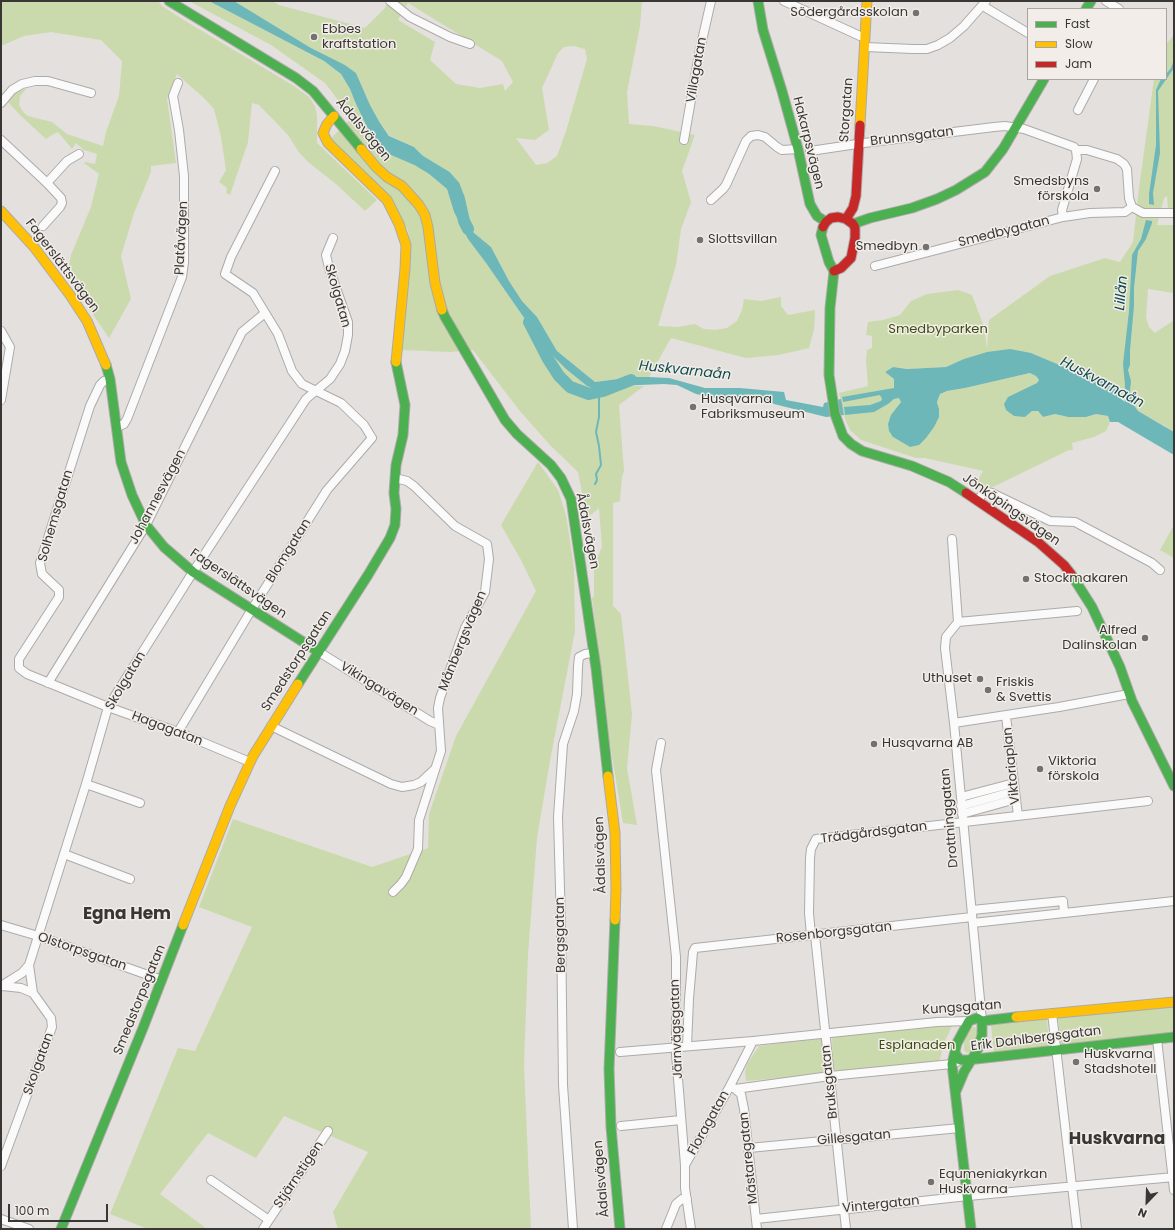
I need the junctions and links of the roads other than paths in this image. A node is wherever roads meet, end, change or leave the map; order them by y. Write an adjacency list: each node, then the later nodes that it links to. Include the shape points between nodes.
1 (169, 1): 20 (street, Ådalsvägen, via 301,82 313,91)
2 (390, 1): 12 (street, via 410,17)
3 (711, 1): 23 (street, Villagatan)
4 (758, 1): 25 (street, Hakarpsvägen, via 763,30)
5 (784, 1): 11 (street)
6 (868, 1): 11 (street, Storgatan)
7 (1106, 1): 9 (street)
8 (985, 4): 10 (street); 13 (street, via 960,30 938,45 913,49)
9 (1117, 8)
10 (1027, 32)
11 (865, 37): 13 (street, Storgatan)
12 (470, 44)
13 (865, 47): 24 (street, Storgatan)
14 (1043, 80): 21 (street)
15 (1093, 80): 19 (street)
16 (178, 83): 47 (street, Platåvägen, via 173,96 184,176 182,277 127,419 124,424)
17 (91, 92): 18 (street, via 48,81 35,81 12,90)
18 (1, 103)
19 (1078, 110)
20 (334, 116): 48 (street, Smedstorpsgatan, via 322,134 328,143 387,200 400,224 406,245 396,362 405,405 403,435); 58 (street, Ådalsvägen, via 376,167 402,186 419,205 428,227 435,283 445,317 505,420 551,465 567,489 578,541)
21 (1014, 128): 24 (street, Brunnsgatan, via 994,127); 26 (street, Brunnsgatan, via 1024,129 1074,147); 37 (street, via 994,162 985,172 956,190 912,208)
22 (1, 140): 30 (street)
23 (684, 140)
24 (858, 144): 27 (street, Brunnsgatan); 37 (street, Storgatan, via 855,199)
25 (798, 149): 31 (street, via 782,150 765,137 751,136 726,185); 36 (street, Hakarpsvägen, via 812,209)
26 (1076, 150): 32 (street, via 1087,150 1117,159 1124,164 1128,169 1129,198); 35 (street, via 1077,159 1062,210)
27 (810, 151)
28 (79, 154): 30 (street, via 67,161)
29 (275, 171): 42 (street, via 231,256 225,274 253,293)
30 (47, 184): 38 (street, via 61,198 62,203)
31 (711, 200)
32 (1132, 207): 34 (street, via 1143,213); 35 (street, Smedbygatan, via 1126,212)
33 (1, 211): 44 (street, Fagerslättsvägen, via 34,247 87,321 106,363)
34 (1174, 213)
35 (1063, 217): 40 (street, Smedbygatan)
36 (826, 222): 37 (street, via 833,217); 41 (street, via 821,235)
37 (850, 222): 41 (street, via 855,232 851,258)
38 (43, 226)
39 (333, 238): 45 (street, Skolgatan, via 326,255 348,322 348,335 340,364 330,379)
40 (875, 266)
41 (834, 271): 49 (street, Jönköpingsvägen, via 828,362 836,419 843,436 856,448 927,471)
42 (265, 313): 45 (street, via 278,334 292,371 302,384); 50 (street, Johannesvägen, via 242,332)
43 (1, 332): 46 (street, via 10,346)
44 (110, 379): 47 (street, Fagerslättsvägen); 59 (street, Solhemsgatan, via 100,385 90,406 40,563 42,574 59,590 59,597 19,659)
45 (317, 391): 53 (street, Skolgatan, via 306,399); 54 (street, Blomgatan, via 341,403 364,425 372,438 327,490)
46 (1, 400)
47 (116, 427): 50 (street, Fagerslättsvägen, via 121,462)
48 (395, 478): 57 (street, Smedstorpsgatan, via 395,525 390,538); 65 (street, Månbergsvägen, via 414,486 455,526 487,544 489,559 485,592 465,628 440,698)
49 (978, 501): 52 (street, via 983,493 992,493 1050,521 1075,522); 61 (street, Jönköpingsvägen, via 1038,542 1072,574 1092,607)
50 (146, 525): 53 (street, Fagerslättsvägen, via 164,547); 60 (street, Johannesvägen)
51 (952, 539): 56 (street)
52 (1160, 570)
53 (193, 572): 54 (street, Fagerslättsvägen); 62 (street, Skolgatan)
54 (252, 609): 57 (street, Fagerslättsvägen); 67 (street, Blomgatan)
55 (1077, 611): 56 (street)
56 (958, 622): 64 (street, Drottninggatan, via 945,642)
57 (319, 652): 65 (street, Vikingavägen); 66 (street, Smedstorpsgatan)
58 (592, 653): 132 (street, Bergsgatan, via 579,657 574,711 563,744 558,817 563,1085); 133 (street, Ådalsvägen, via 615,833 616,889 609,1069)
59 (19, 668): 60 (street, Hagagatan)
60 (48, 683): 62 (street, Hagagatan)
61 (1130, 694): 63 (street); 72 (street, Jönköpingsvägen)
62 (108, 707): 67 (street, Hagagatan); 71 (street, Skolgatan)
63 (1006, 716): 64 (street); 73 (street, Viktoriaplan)
64 (954, 723): 74 (street, Drottninggatan)
65 (439, 725): 70 (street, Månbergsvägen, via 441,751)
66 (271, 726): 69 (street, Smedstorpsgatan); 70 (street, via 385,783 396,786 421,782)
67 (178, 732): 69 (street, Hagagatan)
68 (661, 743): 102 (street, Järnvägsgatan, via 656,770 676,956)
69 (250, 762): 91 (street, Smedstorpsgatan, via 230,806)
70 (436, 768): 81 (street, Månbergsvägen, via 419,820 418,849 402,884)
71 (86, 784): 76 (street); 79 (street, Skolgatan)
72 (1174, 786)
73 (1015, 791): 74 (street); 77 (street); 78 (street, Viktoriaplan)
74 (960, 797): 77 (street, Drottninggatan)
75 (1148, 801): 78 (street, Trädgårdsgatan)
76 (140, 803)
77 (962, 814): 78 (street, Trädgårdsgatan); 86 (street, Drottninggatan); 88 (street, Trädgårdsgatan, via 816,839 811,848 810,858 809,913)
78 (1018, 816)
79 (64, 854): 80 (street); 89 (street, Skolgatan)
80 (130, 879)
81 (393, 892)
82 (1174, 901): 84 (street, Rosenborgsgatan)
83 (1035, 904): 84 (street, via 1063,901); 85 (street); 86 (street)
84 (1064, 913): 85 (street, Rosenborgsgatan)
85 (1037, 916): 86 (street, Rosenborgsgatan)
86 (972, 917): 88 (street, Rosenborgsgatan); 96 (street, Drottninggatan, via 982,1010)
87 (1, 925): 89 (street, Olstorpsgatan)
88 (813, 935): 97 (street, Bruksgatan); 101 (street, Rosenborgsgatan, via 695,948)
89 (38, 936): 90 (street, Skolgatan); 91 (street, Olstorpsgatan)
90 (29, 965): 92 (street, via 22,973); 93 (street, Skolgatan)
91 (162, 980): 130 (street, Smedstorpsgatan)
92 (1, 986): 93 (street, via 21,988)
93 (33, 993): 118 (street, Skolgatan, via 50,1018 52,1027)
94 (1174, 1002): 95 (street, Kungsgatan)
95 (1052, 1013): 96 (street, Kungsgatan); 103 (street)
96 (975, 1020): 97 (street, Kungsgatan); 105 (street, Drottninggatan, via 962,1033); 106 (street, Drottninggatan, via 982,1035 976,1054)
97 (825, 1034): 100 (street, Kungsgatan); 108 (street, Bruksgatan)
98 (1174, 1037): 99 (street, Erik Dahlbergsgatan)
99 (1157, 1039): 103 (street, Erik Dahlbergsgatan); 119 (street)
100 (752, 1041): 101 (street, Kungsgatan); 109 (street)
101 (687, 1046): 102 (street, Kungsgatan)
102 (677, 1047): 104 (street, Kungsgatan); 111 (street, Järnvägsgatan)
103 (1056, 1050): 106 (street, Erik Dahlbergsgatan); 121 (street)
104 (620, 1052)
105 (955, 1053): 106 (street); 107 (street, Drottninggatan)
106 (966, 1060): 107 (street, Erik Dahlbergsgatan); 110 (street, Drottninggatan)
107 (952, 1064): 108 (street, Erik Dahlbergsgatan); 110 (street, Drottninggatan)
108 (830, 1076): 109 (street, Erik Dahlbergsgatan); 115 (street, Bruksgatan)
109 (732, 1087): 116 (street, Mästaregatan, via 740,1094); 117 (street, Floragatan)
110 (956, 1094): 113 (street, Drottninggatan)
111 (681, 1120): 112 (street); 117 (street, Järnvägsgatan)
112 (621, 1126)
113 (960, 1128): 115 (street, Gillesgatan); 123 (street, Drottninggatan)
114 (328, 1131): 128 (street, Stjärnstigen)
115 (837, 1140): 116 (street, Gillesgatan); 125 (street, Bruksgatan)
116 (749, 1148): 127 (street, Mästaregatan)
117 (685, 1165): 124 (street, Järnvägsgatan)
118 (1, 1166)
119 (1173, 1177): 121 (street, Vintergatan); 122 (street)
120 (211, 1180): 128 (street, Stjärnstigen)
121 (1073, 1187): 123 (street, Vintergatan); 139 (street)
122 (1174, 1190)
123 (968, 1196): 125 (street, Vintergatan); 138 (street, Drottninggatan)
124 (687, 1199): 134 (street, via 682,1199 676,1204); 135 (street, Järnvägsgatan)
125 (844, 1209): 127 (street, Vintergatan); 137 (street, Bruksgatan)
126 (1, 1219): 129 (street)
127 (756, 1219): 136 (street, Mästaregatan)
128 (269, 1220): 131 (street, Stjärnstigen)
129 (29, 1229)
130 (61, 1229)
131 (263, 1229)
132 (573, 1229)
133 (620, 1229)
134 (666, 1229)
135 (691, 1229)
136 (757, 1229)
137 (846, 1229)
138 (971, 1229)
139 (1078, 1229)

